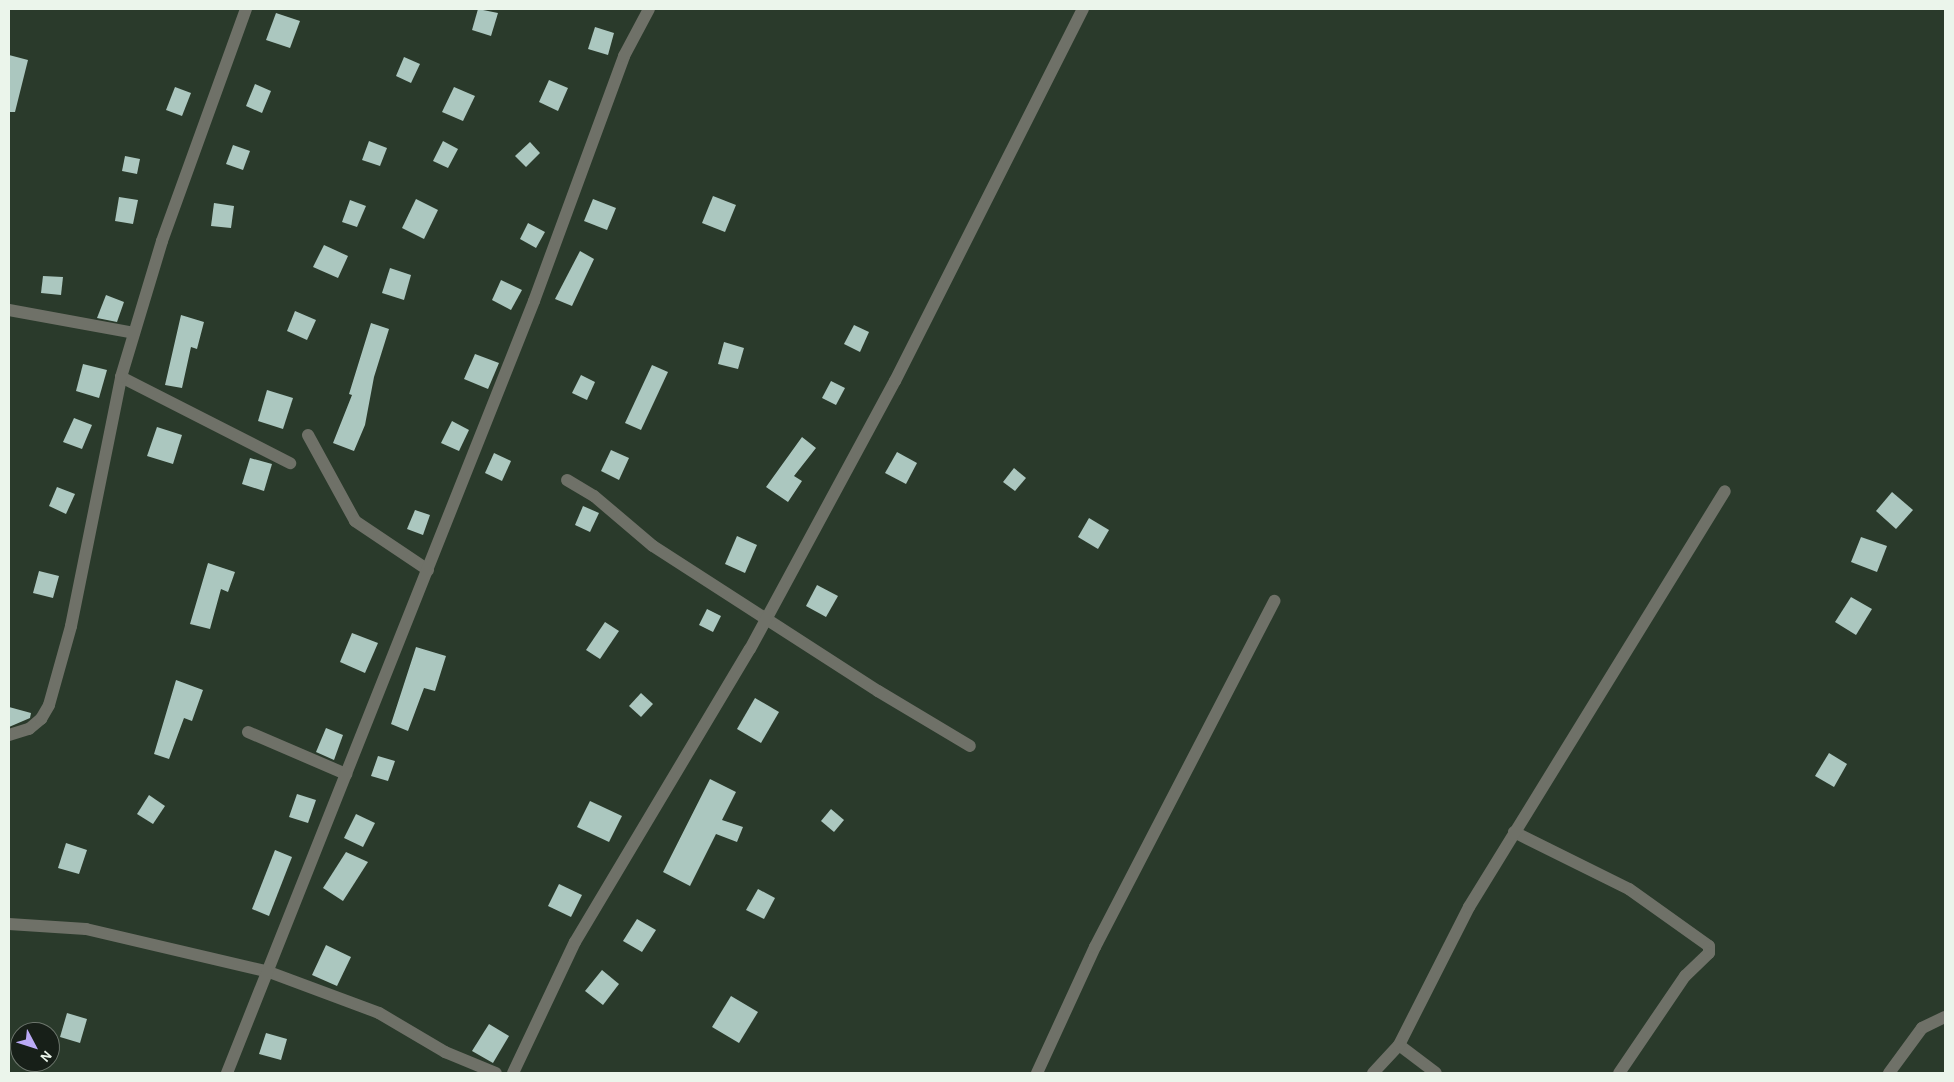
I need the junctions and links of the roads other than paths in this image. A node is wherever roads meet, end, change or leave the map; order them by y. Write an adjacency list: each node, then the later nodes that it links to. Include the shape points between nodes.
1 (246, 9): 5 (street, via 162,241)
2 (649, 9): 11 (street, via 624,56 534,301)
3 (1083, 9): 13 (street, via 895,381)
4 (9, 310): 5 (street)
5 (134, 333): 6 (street)
6 (121, 377): 8 (street); 15 (street, via 71,626 48,705 41,719 29,729)
7 (308, 435): 11 (street, via 355,521)
8 (290, 463)
9 (567, 480): 13 (street, via 594,496 653,546)
10 (1725, 491): 18 (street)
11 (428, 570): 17 (street)
12 (1274, 601): 26 (street, via 1095,947)
13 (766, 620): 16 (street); 25 (street, via 575,942)
14 (248, 732): 17 (street)
15 (9, 735)
16 (970, 746)
17 (346, 774): 20 (street)
18 (1514, 832): 22 (street, via 1469,907); 29 (street, via 1630,889 1710,946 1709,952 1685,976)
19 (9, 924): 20 (street, via 86,929)
20 (269, 972): 23 (street); 24 (street, via 379,1013 445,1052)
21 (1945, 1017): 30 (street, via 1922,1028)
22 (1399, 1045): 27 (street); 28 (street)
23 (227, 1073)
24 (496, 1073)
25 (513, 1073)
26 (1037, 1073)
27 (1373, 1073)
28 (1436, 1073)
29 (1619, 1073)
30 (1889, 1073)

